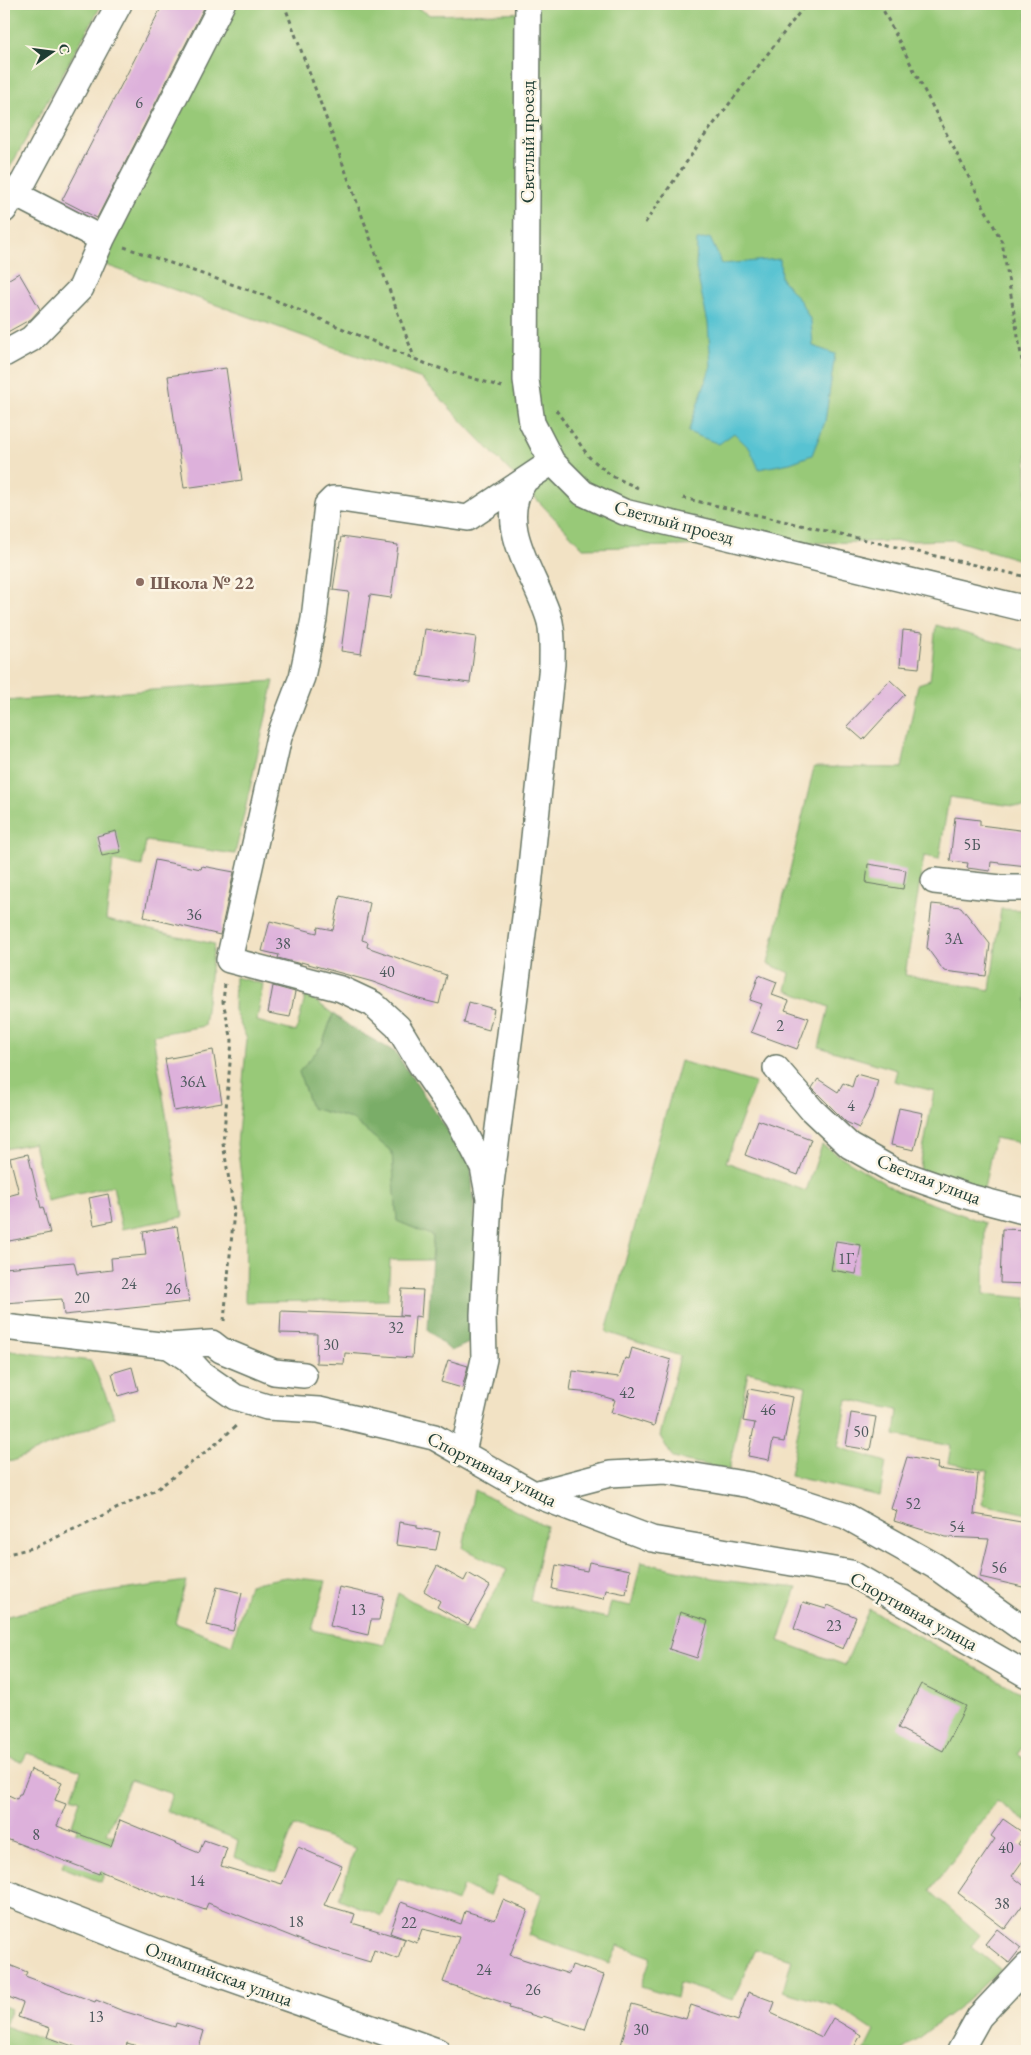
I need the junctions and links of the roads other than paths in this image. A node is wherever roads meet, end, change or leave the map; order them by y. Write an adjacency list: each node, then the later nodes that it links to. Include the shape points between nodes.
1 (119, 4): 4 (street, via 24,181)
2 (222, 4): 5 (street)
3 (528, 4): 7 (street, Светлый проезд, via 526,380 532,423)
4 (9, 202): 5 (street)
5 (102, 239): 6 (street, via 81,288 31,339)
6 (4, 354)
7 (552, 462): 8 (street); 9 (street, Светлый проезд, via 583,493 624,512)
8 (524, 482): 13 (street, via 514,503 515,530 520,553 550,622 553,641 529,886); 13 (street, via 468,518 341,499 333,499 327,505 314,619 302,677 279,737 228,960 342,988 372,1004 398,1027 458,1118 483,1167)
9 (1027, 609)
10 (934, 881): 11 (street)
11 (1027, 888)
12 (776, 1068): 14 (street, Светлая улица, via 812,1110 850,1146 894,1170 966,1196)
13 (490, 1199): 18 (street, via 483,1315 484,1359)
14 (1027, 1212)
15 (4, 1327): 16 (street, Спортивная улица)
16 (169, 1346): 17 (street, via 212,1343 274,1372); 18 (street, Спортивная улица, via 235,1397 267,1407 319,1410 434,1437)
17 (304, 1375)
18 (463, 1452): 19 (street, Спортивная улица)
19 (534, 1494): 20 (street, via 610,1474 665,1471 750,1485 846,1516 935,1566); 21 (street, Спортивная улица, via 652,1539 850,1573)
20 (1027, 1632)
21 (1027, 1675)
22 (4, 1892): 24 (street, Олимпийская улица, via 178,1960)
23 (1027, 1966): 25 (street, via 979,2018)
24 (437, 2051)
25 (963, 2051)

